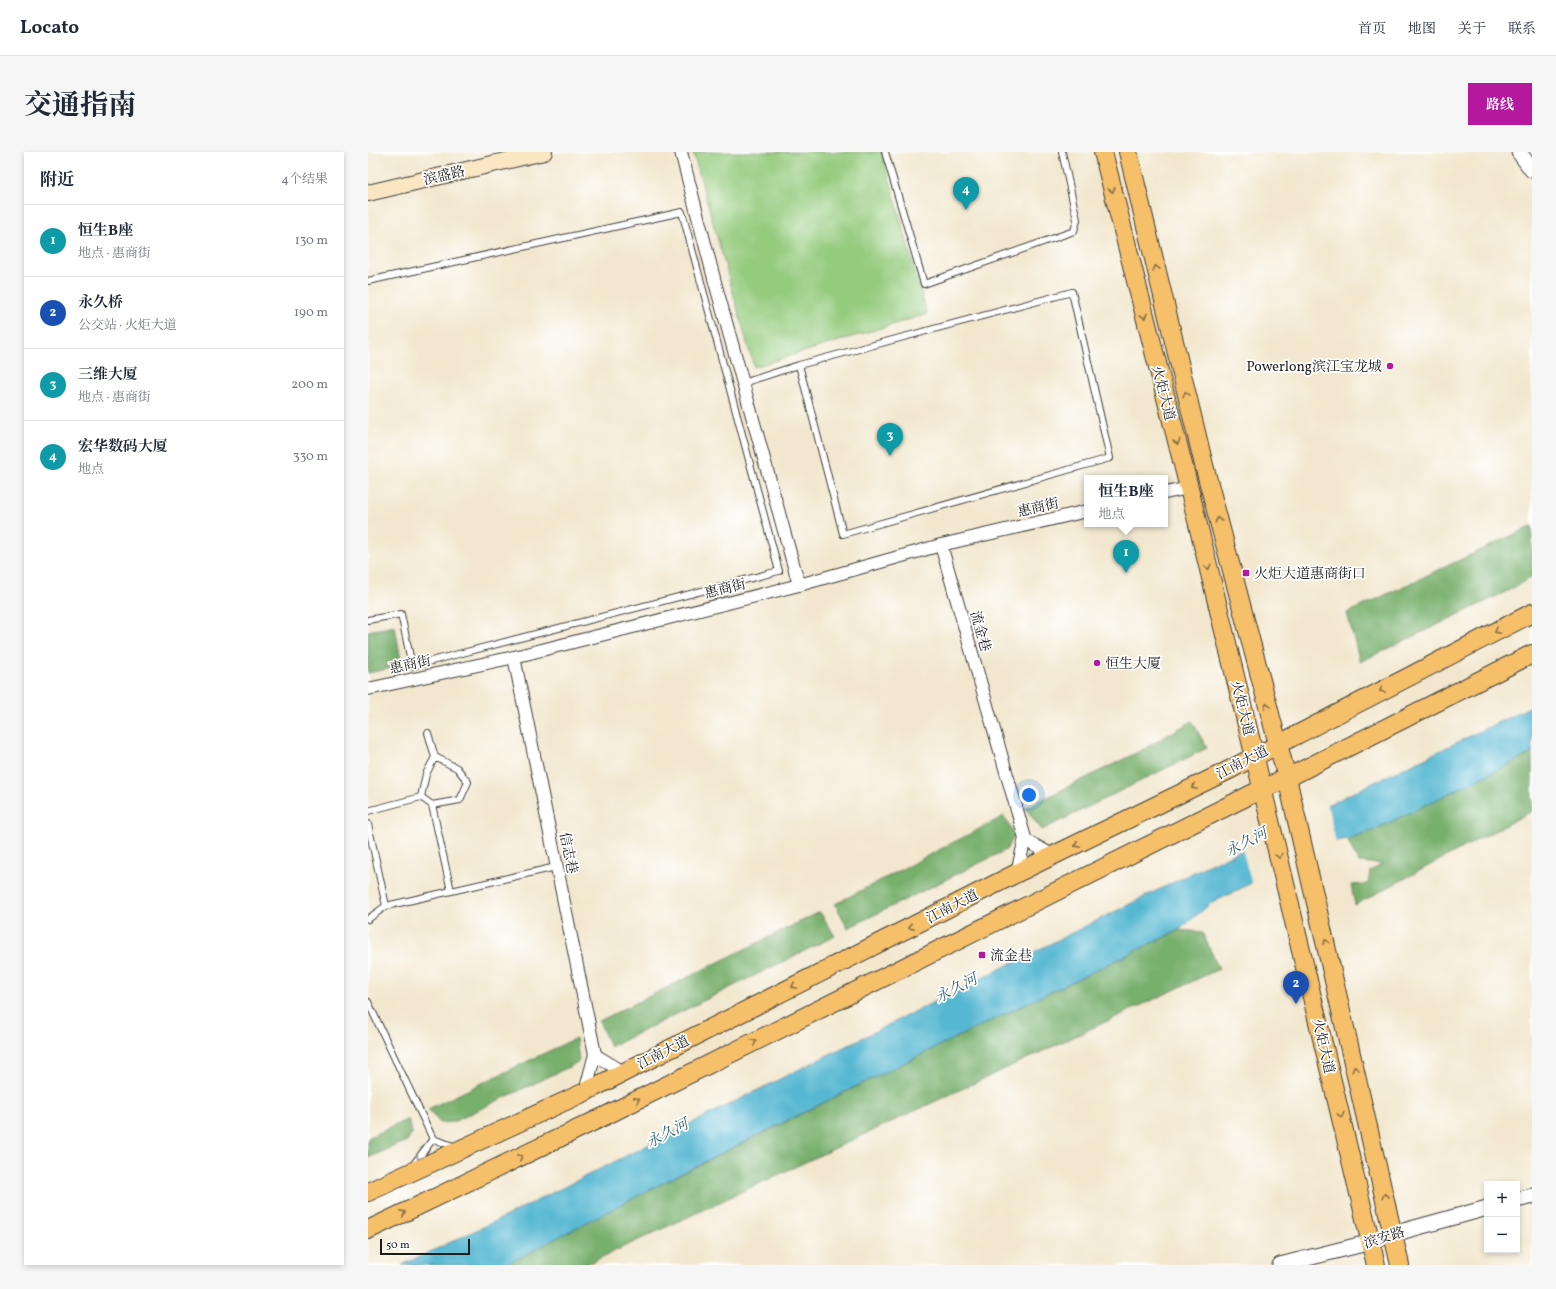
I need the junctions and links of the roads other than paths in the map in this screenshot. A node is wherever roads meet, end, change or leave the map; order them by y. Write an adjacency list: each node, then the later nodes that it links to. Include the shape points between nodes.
1 (511, 152): 10 (main road, 滨盛路)
2 (544, 152): 11 (main road, 滨盛路)
3 (681, 152): 14 (street)
4 (886, 152): 5 (lane, via 924,284 1074,231 1077,220)
5 (1062, 152)
6 (1102, 152): 15 (main road, 火炬大道, one-way to 15)
7 (1128, 152): 26 (main road, 火炬大道, one-way to 7, via 1204,465)
8 (1519, 152): 9 (street)
9 (1532, 170)
10 (368, 185)
11 (368, 193)
12 (368, 281): 21 (lane, via 682,212 779,571 412,666 401,614)
13 (799, 365): 13 (lane, via 843,534 1110,458 1072,292); 14 (lane)
14 (743, 383): 19 (street)
15 (1189, 488): 16 (street); 27 (main road, 火炬大道, one-way to 27)
16 (1168, 492)
17 (1084, 512): 18 (street, 惠商街)
18 (941, 545): 19 (street, 惠商街); 35 (street, 流金巷)
19 (799, 585): 23 (street, 惠商街)
20 (1532, 613): 26 (main road, 江南大道, one-way to 26)
21 (368, 620)
22 (1532, 654): 29 (main road)
23 (514, 657): 24 (street, 惠商街); 37 (street, 信志巷)
24 (368, 689)
25 (428, 733): 28 (lane)
26 (1278, 744): 27 (main road, 江南大道); 29 (main road, 火炬大道)
27 (1255, 756): 30 (main road, 火炬大道); 36 (main road, 江南大道, one-way to 36)
28 (435, 757): 31 (lane, via 426,774); 32 (lane, via 457,768 468,782 460,800)
29 (1287, 778): 30 (main road); 54 (main road, 火炬大道, one-way to 29)
30 (1262, 789): 53 (main road, one-way to 30, via 607,1116); 55 (main road, 火炬大道, one-way to 55)
31 (421, 797): 32 (lane); 33 (lane)
32 (432, 805): 39 (lane)
33 (368, 811)
34 (368, 824): 40 (lane)
35 (1025, 840): 36 (street); 38 (street, 流金巷)
36 (1054, 856): 38 (main road, 江南大道)
37 (556, 867): 39 (lane); 43 (street, 信志巷)
38 (1017, 873): 44 (main road, 江南大道, one-way to 44)
39 (451, 891): 40 (lane)
40 (386, 906): 41 (lane)
41 (368, 919)
42 (368, 1002): 46 (lane)
43 (595, 1055): 44 (street); 45 (street, 信志巷)
44 (623, 1072): 45 (main road, 江南大道)
45 (585, 1092): 47 (main road, 江南大道)
46 (433, 1139): 47 (lane); 48 (lane, one-way to 48)
47 (462, 1149): 48 (main road, 江南大道)
48 (406, 1174): 49 (main road, 江南大道)
49 (368, 1192)
50 (1532, 1196): 51 (street)
51 (1520, 1199)
52 (1484, 1209): 54 (street, 滨安路)
53 (368, 1230)
54 (1393, 1234): 55 (street, 滨安路); 58 (main road, 火炬大道)
55 (1371, 1242): 56 (street, 滨安路); 57 (main road, 火炬大道)
56 (1280, 1265)
57 (1376, 1265)
58 (1400, 1265)

